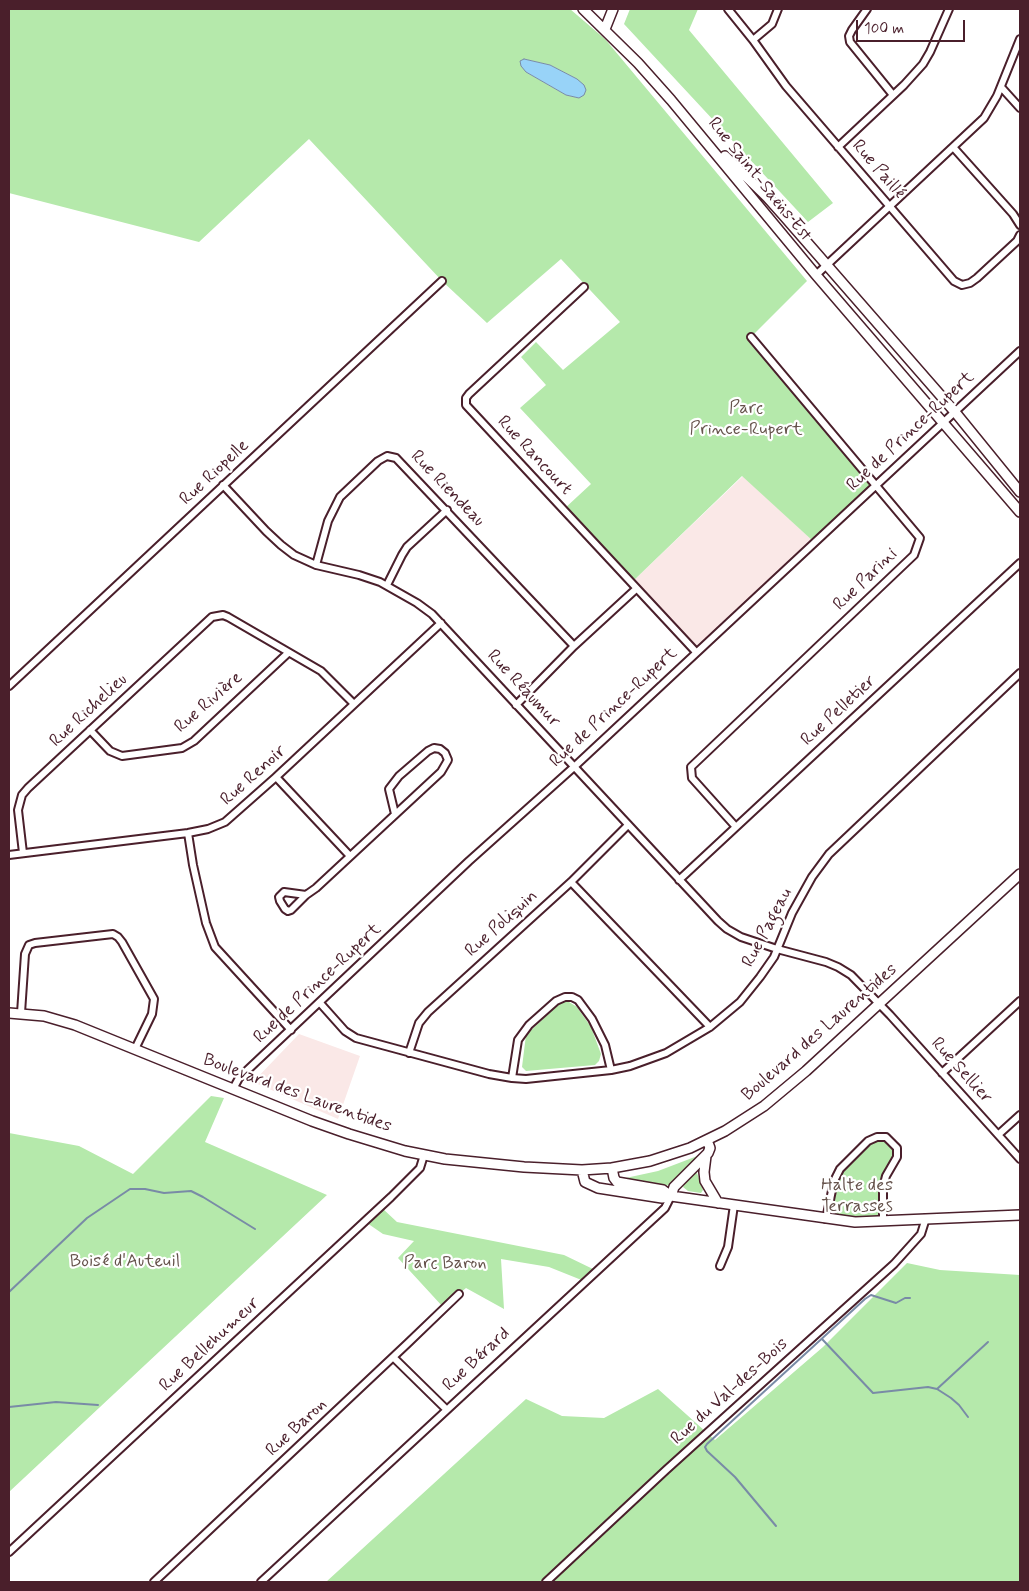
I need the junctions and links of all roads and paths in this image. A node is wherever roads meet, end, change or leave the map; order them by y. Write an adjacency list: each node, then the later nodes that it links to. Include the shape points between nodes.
1 (582, 9): 7 (street)
2 (613, 9): 7 (street)
3 (728, 9): 9 (street, Rue Paillé)
4 (778, 9): 9 (street, via 772,24)
5 (867, 9): 11 (street, via 852,30 850,42)
6 (949, 9): 11 (street, via 923,64)
7 (605, 29): 13 (street)
8 (1020, 38): 10 (street)
9 (753, 40): 14 (street, Rue Paillé, via 786,86)
10 (1000, 87): 12 (street); 15 (street, via 984,118)
11 (893, 95): 14 (street)
12 (1020, 108)
13 (693, 124): 19 (street, Rue Saint-Saëns Est, via 767,197); 20 (street, Rue Saint-Saëns Est)
14 (838, 147): 16 (street, Rue Paillé)
15 (953, 147): 16 (street); 17 (street)
16 (889, 206): 18 (street, Rue Paillé, via 954,281 962,285 977,278); 19 (street)
17 (1020, 225)
18 (1020, 235)
19 (827, 265): 20 (street); 25 (street, Rue Saint-Saëns Est)
20 (816, 276): 26 (street, Rue Saint-Saëns Est)
21 (442, 281): 27 (street, Rue Riopelle)
22 (584, 288): 35 (street, Rue Rancourt, via 469,394 466,405)
23 (750, 337): 28 (street, Rue Parini)
24 (1020, 351): 25 (street, Rue de Prince-Rupert)
25 (954, 412): 26 (street, Rue de Prince-Rupert); 29 (street, Rue Saint-Saëns Est)
26 (942, 423): 28 (street, Rue de Prince-Rupert); 31 (street, Rue Saint-Saëns Est)
27 (223, 485): 33 (street, Rue Réaumur, via 280,545); 41 (street, Rue Riopelle)
28 (876, 485): 39 (street, Rue de Prince-Rupert); 49 (street, Rue Parini, via 920,538 914,554 691,767 692,778)
29 (1020, 492)
30 (447, 510): 33 (street, Rue Riendeau, via 404,464 386,456 346,490 335,504); 34 (street, via 407,547); 37 (street, Rue Riendeau)
31 (1020, 512)
32 (1020, 563): 49 (street, Rue Pelletier)
33 (316, 564): 34 (street, Rue Réaumur)
34 (387, 586): 36 (street, Rue Réaumur, via 424,608)
35 (636, 589): 37 (street); 39 (street, Rue Rancourt)
36 (441, 623): 42 (street, Rue Renoir); 43 (street, Rue Réaumur)
37 (574, 646): 43 (street)
38 (288, 652): 42 (street, via 327,675); 44 (street, Rue Rivière, via 194,741 182,748 122,756 110,751); 44 (street, Rue Richelieu, via 223,615 212,617)
39 (696, 652): 45 (street, Rue de Prince-Rupert)
40 (1020, 673): 58 (street, Rue Pageau, via 829,854 792,914)
41 (9, 686)
42 (354, 704): 46 (street, Rue Renoir)
43 (516, 705): 45 (street, Rue Réaumur)
44 (90, 730): 51 (street, Rue Richelieu, via 22,795 18,810)
45 (574, 767): 48 (street, Rue Réaumur); 60 (street, Rue de Prince-Rupert, via 469,861)
46 (276, 777): 50 (street, Rue Renoir, via 225,822); 53 (street)
47 (395, 814): 47 (street, via 447,765 448,760 440,749 428,750 399,776 390,789); 53 (street)
48 (628, 825): 55 (street, Rue Réaumur); 56 (street, Rue Poliquin)
49 (736, 827): 55 (street, Rue Pelletier)
50 (188, 833): 51 (street, Rue Renoir); 65 (street, via 206,923 215,947)
51 (23, 853): 52 (street, Rue Renoir)
52 (9, 855)
53 (350, 856): 57 (street)
54 (1020, 874): 61 (street, Boulevard des Laurentides)
55 (678, 880): 58 (street, Rue Réaumur, via 727,929)
56 (571, 882): 64 (street); 67 (street, Rue Poliquin, via 428,1012 419,1023)
57 (306, 896)
58 (777, 949): 61 (street, Rue Réaumur, via 838,967 851,975); 64 (street, Rue Pageau, via 740,1002)
59 (1020, 1001): 69 (street)
60 (320, 1003): 65 (street, Rue de Prince-Rupert); 67 (street, Rue Pageau, via 356,1038)
61 (879, 1004): 69 (street, Rue Sellier); 74 (street, Boulevard des Laurentides, via 776,1096 741,1122)
62 (9, 1013): 63 (street, Boulevard des Laurentides)
63 (21, 1014): 66 (street, Boulevard des Laurentides, via 68,1022); 66 (street, via 25,954 30,945 113,934 122,942 154,999 152,1014)
64 (710, 1027): 68 (street, Rue Pageau, via 666,1053)
65 (291, 1030): 71 (street, Rue de Prince-Rupert, via 239,1078)
66 (135, 1049): 71 (street, Boulevard des Laurentides)
67 (408, 1053): 70 (street, Rue Pageau)
68 (611, 1070): 70 (street, Rue Pageau); 70 (street, via 605,1045 592,1019 578,1000 565,997 529,1025 518,1040)
69 (942, 1073): 73 (street, Rue Sellier)
70 (512, 1078)
71 (233, 1089): 75 (street, Boulevard des Laurentides, via 334,1129)
72 (1020, 1115): 73 (street)
73 (999, 1134): 77 (street, Rue Sellier)
74 (707, 1140): 76 (street, via 710,1150); 78 (street, Boulevard des Laurentides, via 669,1155)
75 (424, 1155): 79 (street, Boulevard des Laurentides); 91 (street, Rue Bellehumeur, via 420,1168 391,1197)
76 (706, 1156): 80 (street, Rue Bérard, via 674,1187); 81 (street, via 705,1181)
77 (1020, 1159)
78 (612, 1168): 79 (street, Boulevard des Laurentides); 80 (street, via 617,1182 663,1190)
79 (582, 1170): 80 (street, via 585,1182 594,1188 662,1198)
80 (671, 1196): 81 (street); 90 (street, Rue Bérard, via 665,1208)
81 (718, 1203): 82 (street)
82 (734, 1205): 84 (street); 87 (street, via 728,1247)
83 (1020, 1215): 85 (street)
84 (826, 1218): 86 (street, via 855,1222); 86 (street, via 840,1169 868,1141 886,1137 897,1148 883,1188)
85 (926, 1218): 86 (street); 94 (street, Rue du Val-des-Bois, via 921,1234 894,1264)
86 (883, 1220)
87 (720, 1266)
88 (459, 1294): 89 (street, Rue Baron)
89 (393, 1357): 90 (street); 92 (street, Rue Baron)
90 (447, 1410): 93 (street, Rue Bérard)
91 (9, 1552)
92 (154, 1582)
93 (261, 1582)
94 (546, 1582)

